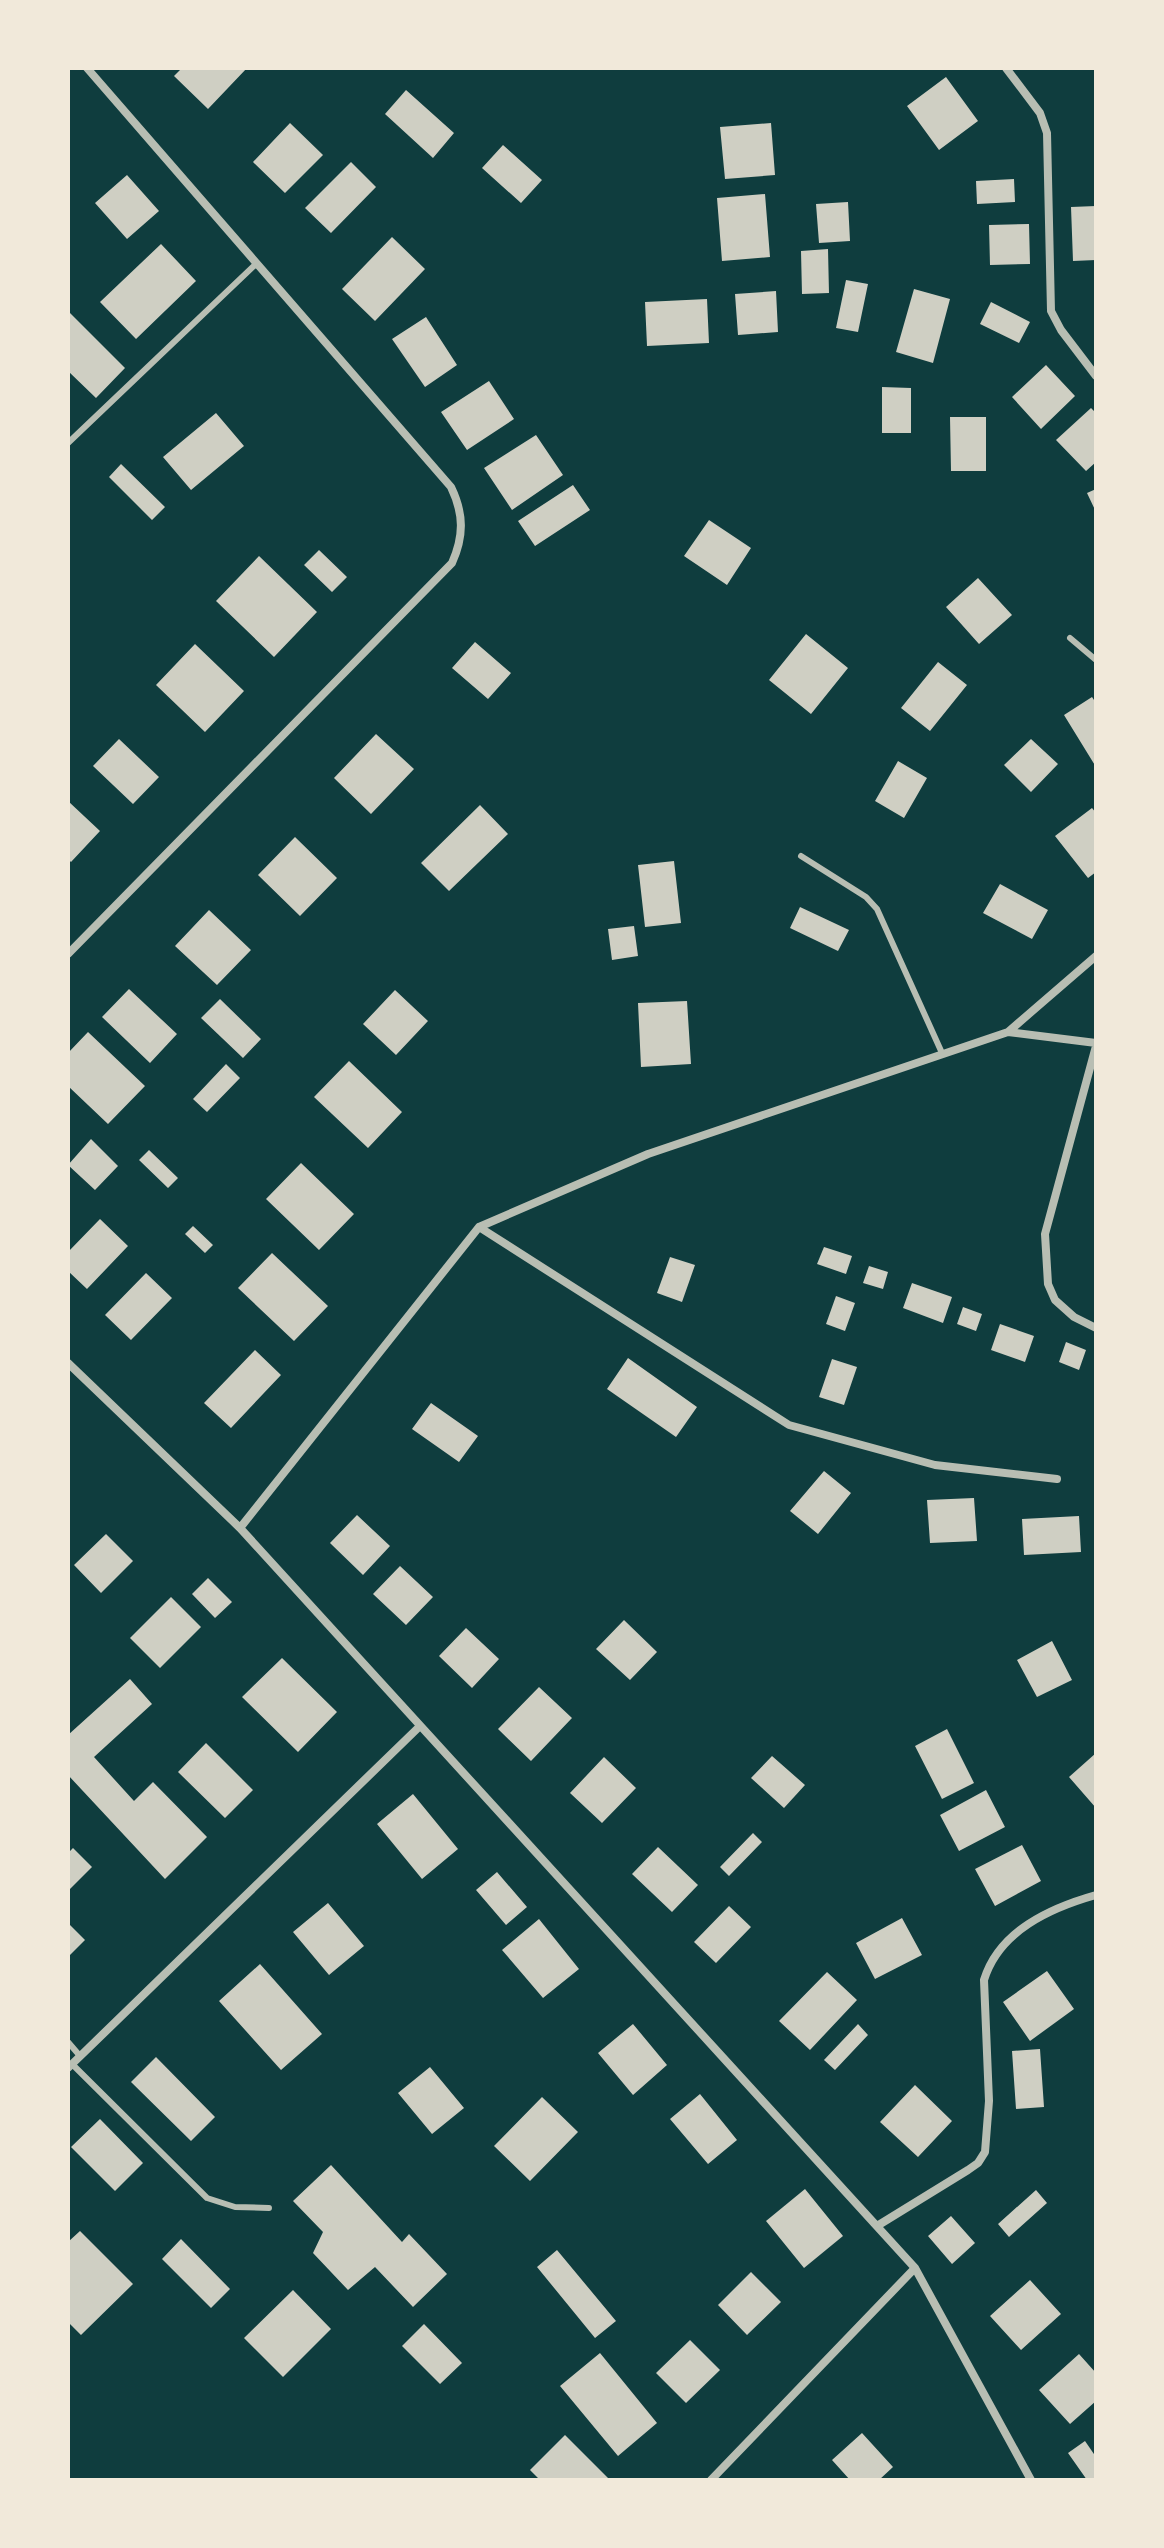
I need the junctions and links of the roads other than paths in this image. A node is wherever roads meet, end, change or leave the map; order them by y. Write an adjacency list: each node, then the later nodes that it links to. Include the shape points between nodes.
1 (87, 68): 3 (street)
2 (1006, 68): 4 (street, via 1040,113 1047,133 1051,311)
3 (257, 263): 5 (lane); 9 (street, via 451,487 461,513 461,537 452,563)
4 (1096, 376)
5 (68, 443)
6 (1070, 638): 7 (lane)
7 (1096, 660)
8 (801, 856): 13 (lane, via 877,909)
9 (68, 954)
10 (1096, 956): 11 (street)
11 (1008, 1032): 12 (street); 13 (street)
12 (1096, 1044): 15 (street, via 1045,1246 1055,1300)
13 (942, 1053): 14 (street, via 648,1154)
14 (479, 1227): 17 (street, via 789,1425 935,1465); 18 (street)
15 (1096, 1328)
16 (68, 1363): 18 (street)
17 (1057, 1479)
18 (240, 1528): 19 (street)
19 (420, 1726): 22 (street); 25 (street)
20 (1096, 1895): 25 (street, via 1026,1926 988,1965 985,2152 968,2170)
21 (68, 2042): 22 (lane)
22 (80, 2056): 23 (street)
23 (70, 2066): 24 (lane, via 207,2198 235,2207)
24 (269, 2208)
25 (877, 2226): 26 (street)
26 (915, 2268): 27 (street); 28 (street)
27 (711, 2480)
28 (1031, 2480)

